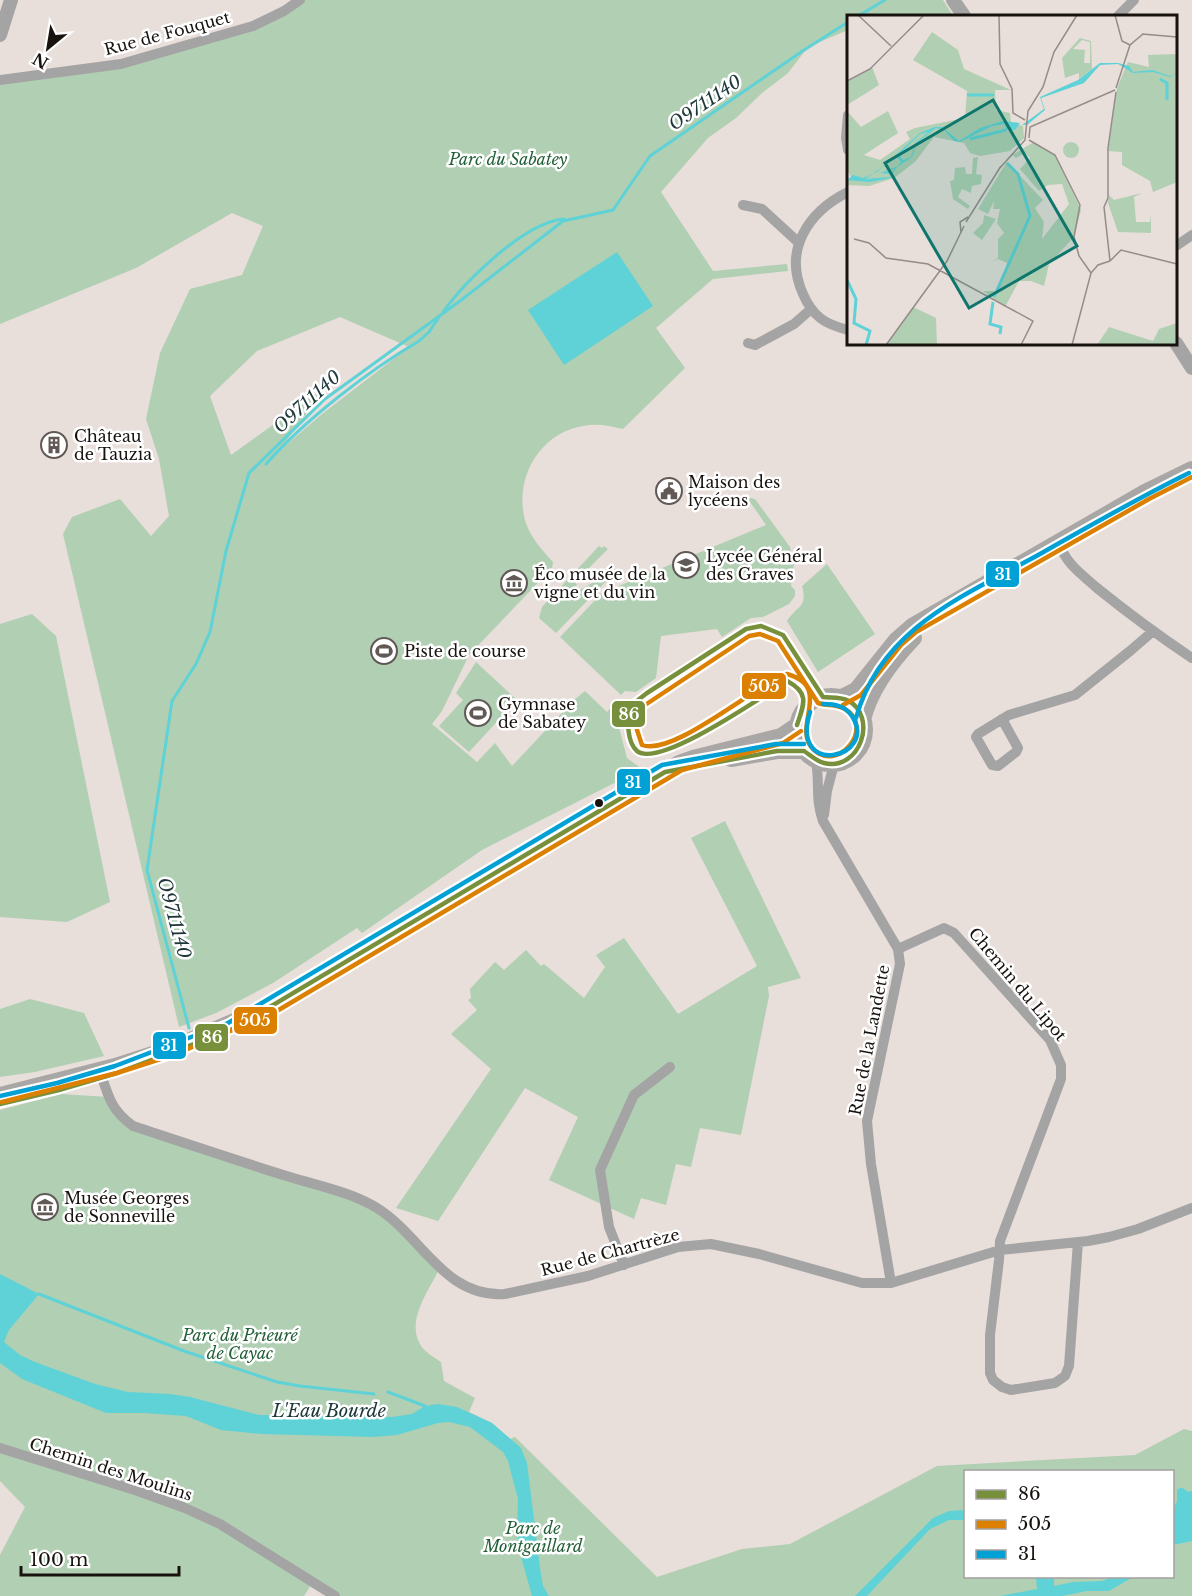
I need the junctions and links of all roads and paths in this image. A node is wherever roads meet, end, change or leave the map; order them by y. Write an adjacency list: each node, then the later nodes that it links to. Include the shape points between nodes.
1 (11, 0): 7 (street)
2 (300, 0): 8 (street, Rue de Fouquet, via 253,26 121,64)
3 (953, 0): 5 (street)
4 (1134, 0): 6 (street)
5 (962, 15)
6 (1119, 15)
7 (0, 34)
8 (0, 80)
9 (847, 193): 12 (street, via 817,213)
10 (743, 205): 12 (street, via 762,208)
11 (1192, 236): 13 (street)
12 (798, 242): 14 (street, via 798,284)
13 (1177, 245)
14 (810, 310): 15 (street, via 831,325); 16 (street, via 794,324 755,345)
15 (847, 329)
16 (748, 344)
17 (1177, 345): 18 (street)
18 (1192, 368)
19 (1192, 470): 23 (main road, via 1145,492)
20 (1192, 475): 22 (street, via 1157,492)
21 (1192, 480): 22 (main road)
22 (1144, 504): 23 (main road)
23 (1052, 550): 24 (street); 26 (main road, via 912,626 856,690); 28 (main road, via 918,634 868,701)
24 (1152, 632): 25 (street); 27 (street, via 1075,695)
25 (1192, 658)
26 (840, 698): 28 (main road, via 858,710); 29 (main road, via 815,700 803,710)
27 (1002, 719)
28 (863, 720): 31 (main road, via 865,730 859,749)
29 (798, 725): 30 (main road, via 797,734); 32 (main road, via 781,736 693,758)
30 (810, 756): 31 (main road); 32 (main road, via 777,751); 33 (street, Rue de la Landette, via 819,775 818,807)
31 (834, 764): 33 (street)
32 (665, 772): 36 (main road, via 231,1030 176,1053)
33 (823, 821): 34 (street, Rue de la Landette)
34 (898, 949): 41 (street, Chemin du Lipot, via 944,928 954,933 1050,1040 1061,1065 1061,1079 1000,1237); 43 (street, Rue de la Landette, via 900,964 867,1121)
35 (670, 1067): 42 (street, via 634,1095 600,1170 609,1227)
36 (101, 1075): 37 (main road); 38 (main road); 42 (street, Rue de Chartrèze, via 119,1116 133,1126 359,1198 395,1220 440,1268 474,1291 505,1294)
37 (0, 1095)
38 (0, 1104)
39 (1192, 1208): 40 (street, Rue de Chartrèze, via 1138,1229)
40 (1078, 1242): 41 (street, Rue de Chartrèze); 41 (street, via 1069,1370 1055,1383 1011,1390 995,1383 990,1373 990,1335)
41 (1000, 1250): 43 (street, Rue de Chartrèze)
42 (624, 1265): 43 (street, Rue de Chartrèze, via 678,1247 711,1244 862,1283)
43 (891, 1283)
44 (0, 1448): 45 (street, Chemin des Moulins, via 185,1508 220,1524)
45 (335, 1596)

